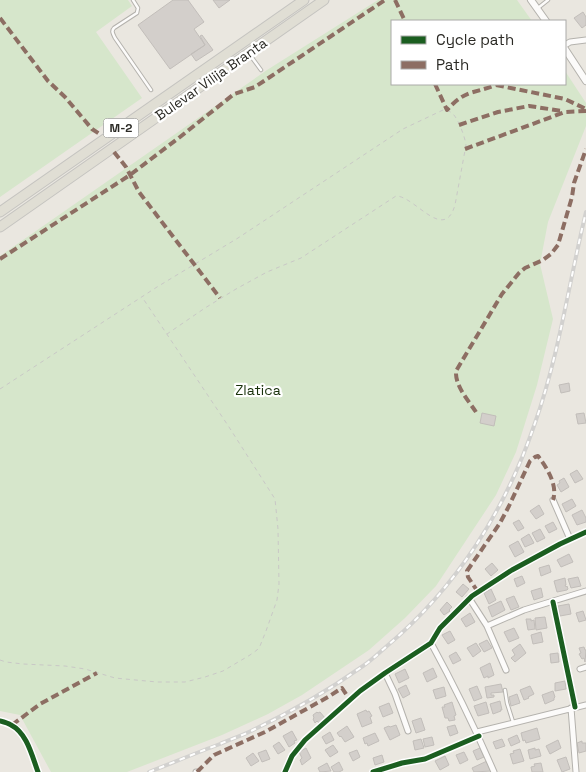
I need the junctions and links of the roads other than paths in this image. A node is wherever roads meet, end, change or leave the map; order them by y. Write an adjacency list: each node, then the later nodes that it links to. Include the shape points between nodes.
1 (133, 0): 15 (lane, via 139,11 112,32)
2 (304, 0): 9 (main road, Bulevar Vilija Branta / M-2)
3 (324, 0): 12 (main road, Bulevar Vilija Branta / M-2)
4 (531, 0): 6 (street)
5 (548, 0): 6 (lane)
6 (537, 8): 7 (street)
7 (545, 20)
8 (586, 40): 10 (street)
9 (242, 43): 12 (lane); 16 (main road, Bulevar Vilija Branta / M-2)
10 (566, 44)
11 (566, 51): 14 (street)
12 (249, 53): 13 (lane); 17 (main road, Bulevar Vilija Branta / M-2)
13 (261, 70)
14 (586, 81)
15 (152, 90)
16 (0, 212)
17 (0, 227)
18 (553, 500): 20 (street)
19 (586, 532): 20 (street)
20 (570, 539): 22 (street)
21 (586, 591): 23 (street)
22 (469, 598): 24 (street); 25 (street, via 440,628)
23 (553, 602): 24 (street); 30 (street)
24 (487, 626): 26 (street)
25 (431, 643): 27 (street); 34 (street)
26 (506, 670)
27 (385, 673): 33 (street); 36 (street, via 305,740 292,756)
28 (505, 690): 32 (lane)
29 (586, 705): 30 (street)
30 (573, 707): 32 (street); 39 (street)
31 (0, 720): 35 (street, via 19,730 25,738)
32 (513, 723): 34 (street)
33 (408, 731)
34 (478, 734): 37 (street, via 424,759); 38 (street)
35 (38, 772)
36 (285, 772)
37 (373, 772)
38 (494, 772)
39 (576, 772)

